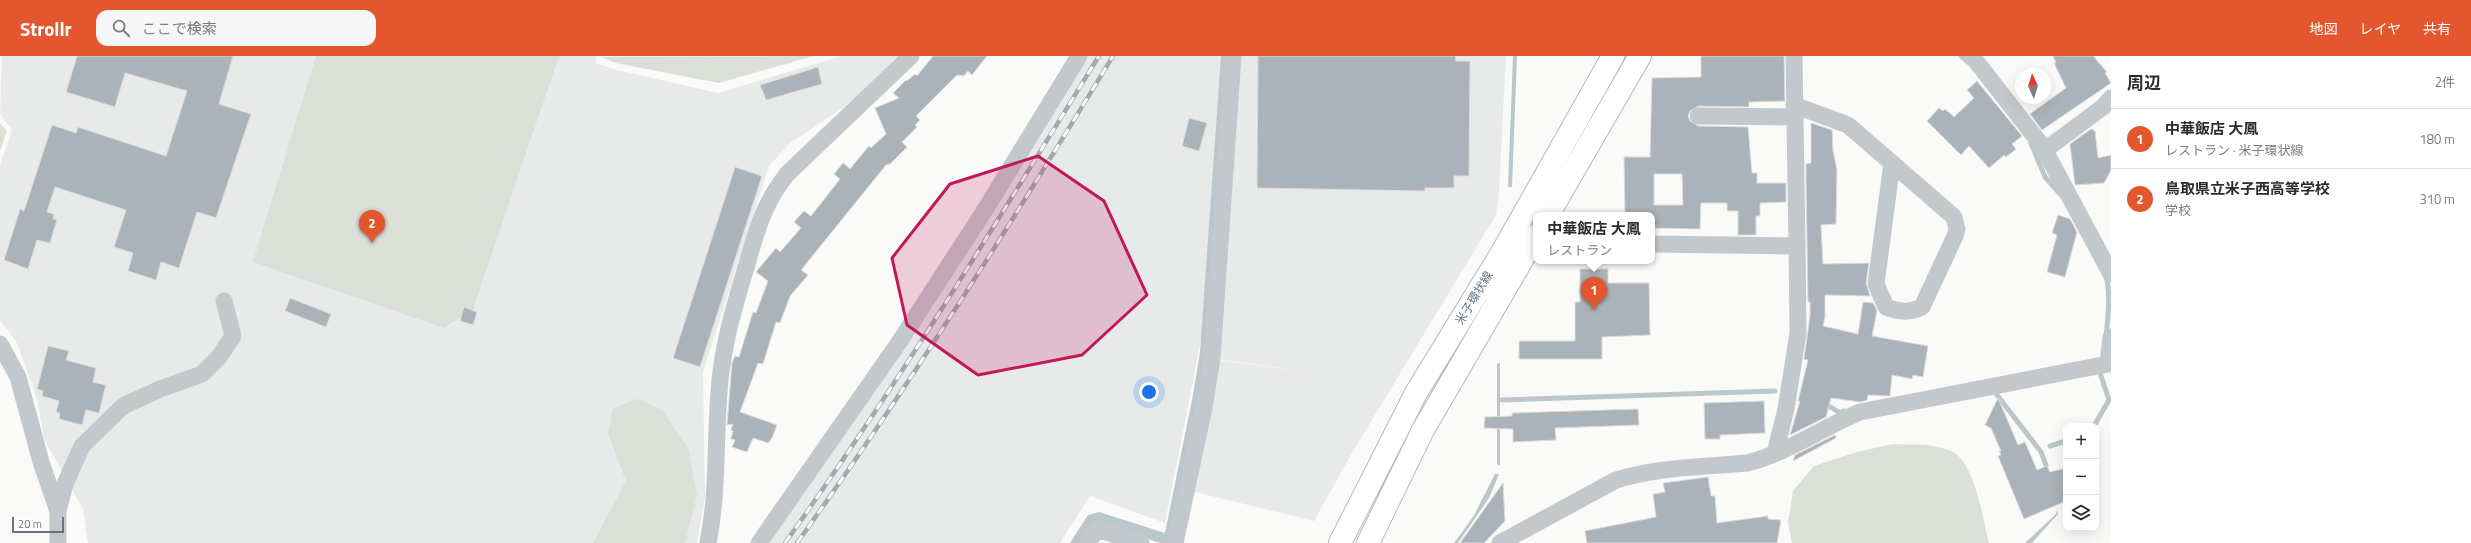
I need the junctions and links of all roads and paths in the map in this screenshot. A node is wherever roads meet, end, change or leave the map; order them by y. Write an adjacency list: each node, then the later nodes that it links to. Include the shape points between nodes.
1 (911, 56): 26 (street, via 787,174 768,201 726,335 719,391 715,498)
2 (1079, 56): 27 (street, via 988,205 900,341)
3 (1233, 56): 30 (street, via 1212,358)
4 (1613, 56): 13 (main road, 米子環状線)
5 (1640, 56): 14 (main road)
6 (1794, 56): 9 (street)
7 (1972, 56): 11 (street)
8 (2111, 98): 11 (street, via 2103,107)
9 (1794, 111): 10 (street); 12 (street, via 1848,125); 18 (street)
10 (1698, 116)
11 (2045, 150): 19 (street)
12 (1892, 163): 12 (street, via 1954,217 1956,222 1955,236 1922,306 1909,311 1886,307 1876,284)
13 (1533, 212)
14 (1550, 212)
15 (1529, 220): 31 (main road, 米子環状線, via 1416,393)
16 (1533, 241): 32 (main road, 米子環状線, via 1423,430)
17 (1655, 244): 18 (street)
18 (1797, 246): 23 (street, via 1798,333 1786,409)
19 (2111, 274)
20 (224, 301): 24 (street, via 233,336 219,357 202,374 123,406 82,446 65,484)
21 (2111, 337): 23 (street, via 2108,364 1860,412 1814,437)
22 (0, 344): 24 (street, via 18,377 41,462)
23 (1774, 453): 33 (street, via 1747,463 1666,470 1616,480)
24 (58, 511): 25 (street)
25 (58, 543)
26 (708, 543)
27 (759, 543)
28 (1088, 543): 29 (street, via 1097,529)
29 (1141, 543)
30 (1175, 543)
31 (1340, 543)
32 (1368, 543)
33 (1500, 543)

